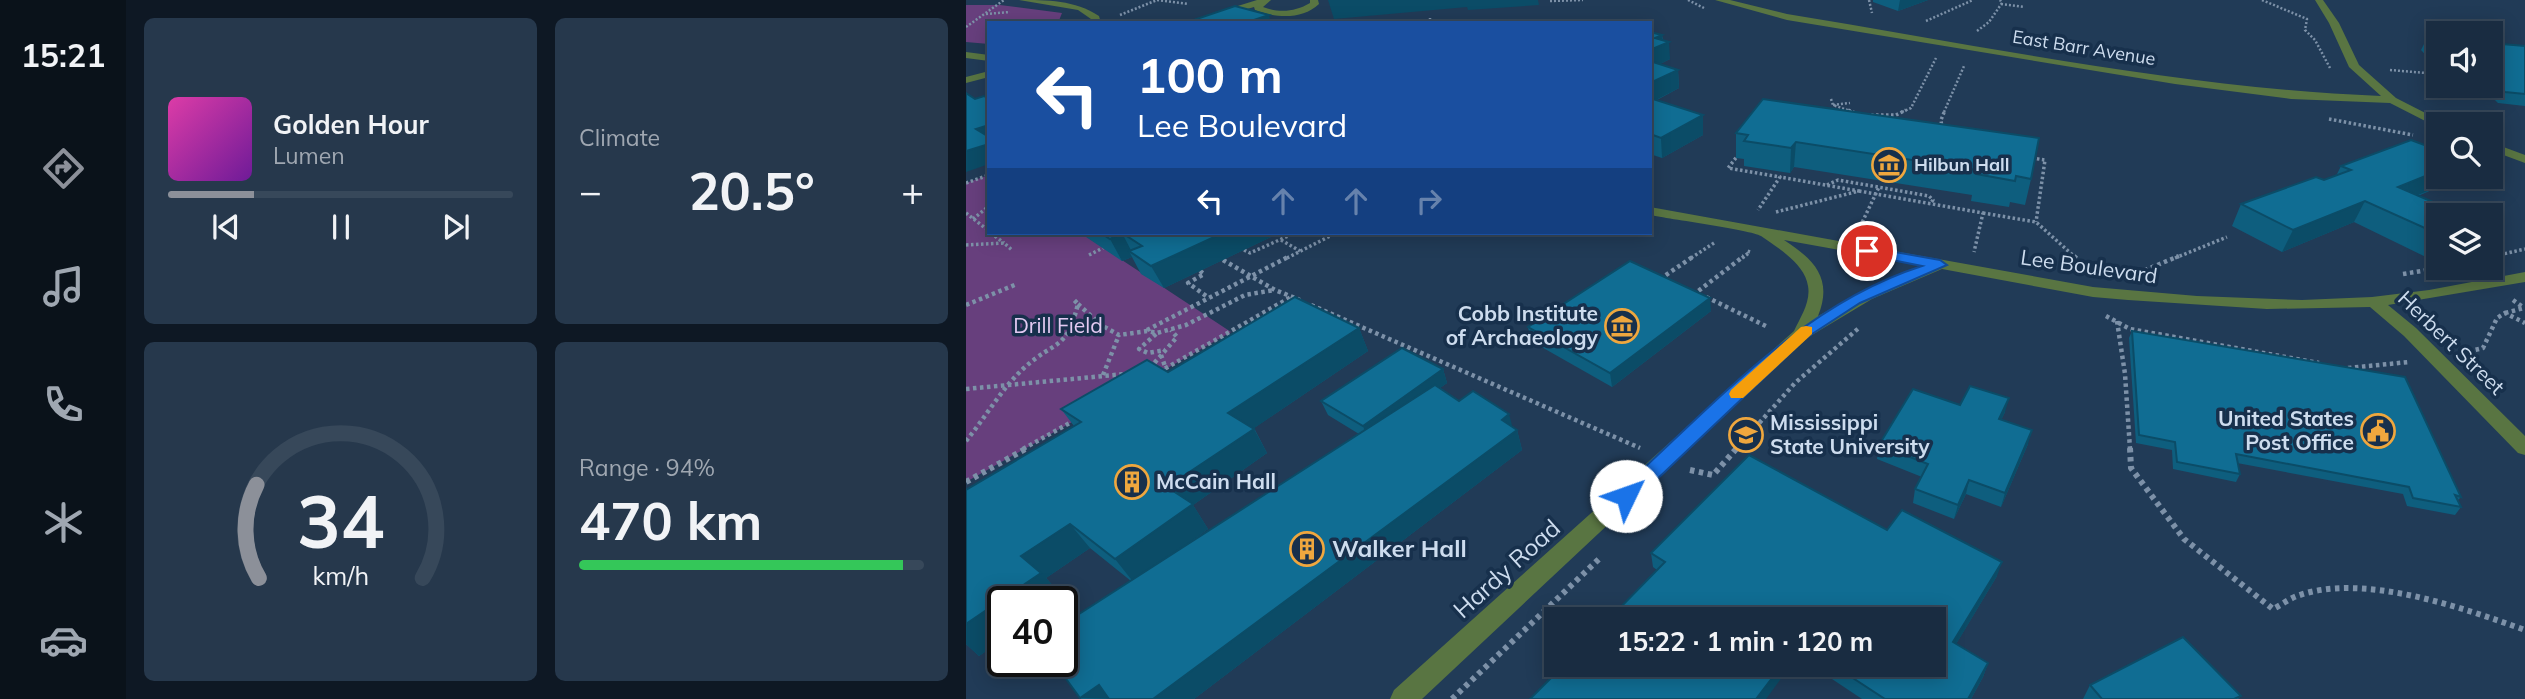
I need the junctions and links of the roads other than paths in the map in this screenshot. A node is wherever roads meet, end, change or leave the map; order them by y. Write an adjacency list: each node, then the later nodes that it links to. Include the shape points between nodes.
1 (1023, 0): 6 (street, via 1081,8)
2 (1314, 0): 5 (street, via 1310,8 1287,13 1258,8)
3 (1719, 0): 12 (street, East Barr Avenue, via 1787,17 2241,91)
4 (2319, 0): 12 (street, via 2354,67)
5 (1263, 2): 7 (street)
6 (1096, 21)
7 (1195, 21)
8 (966, 55): 9 (street)
9 (987, 58)
10 (987, 75): 11 (street)
11 (966, 80)
12 (2392, 100): 13 (street, East Barr Avenue)
13 (2426, 117)
14 (2503, 151): 15 (street)
15 (2525, 159)
16 (1652, 211): 17 (street, Lee Boulevard)
17 (1759, 230): 18 (street, Lee Boulevard); 21 (street, Hardy Road, via 1797,255 1815,283 1817,296)
18 (1940, 265): 20 (street, Lee Boulevard, via 2093,292 2166,299 2244,304); 21 (street, Hardy Road, via 1854,300)
19 (2525, 276): 20 (street, Lee Boulevard)
20 (2374, 302): 22 (street, Herbert Street)
21 (1801, 334): 23 (street, Hardy Road)
22 (2525, 448)
23 (1403, 699)

